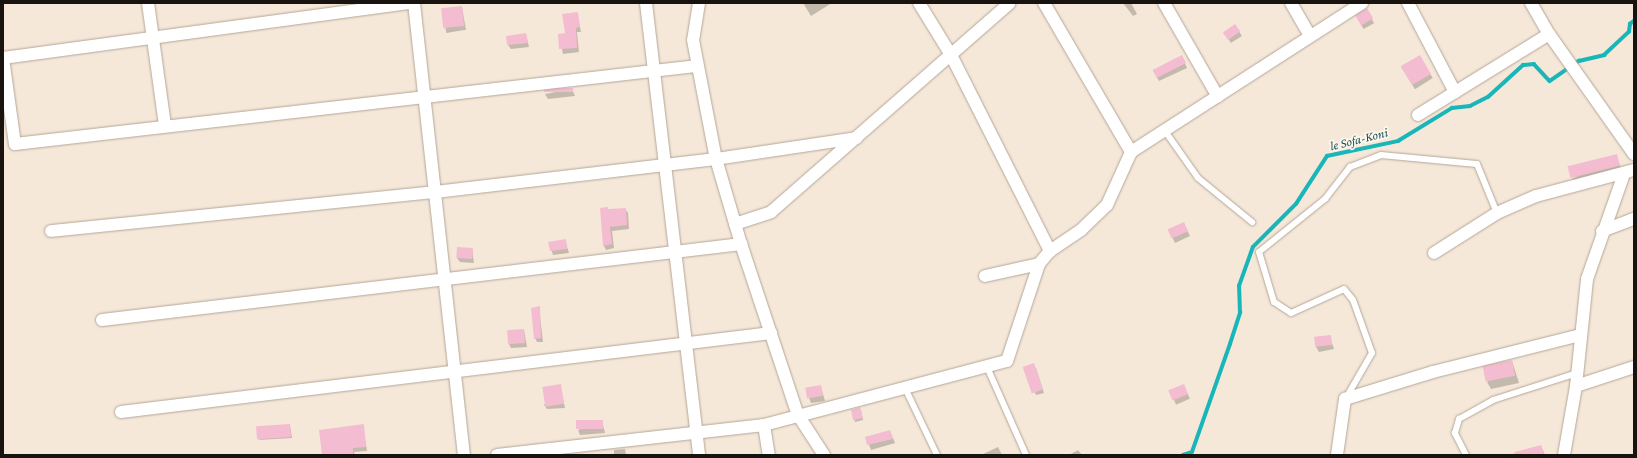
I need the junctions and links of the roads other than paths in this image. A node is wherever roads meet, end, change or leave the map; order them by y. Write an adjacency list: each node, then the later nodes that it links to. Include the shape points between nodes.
1 (148, 3): 15 (street)
2 (413, 3): 15 (street); 21 (street)
3 (646, 3): 19 (street)
4 (699, 3): 18 (street, via 693,40)
5 (919, 3): 16 (street)
6 (1010, 3): 16 (street)
7 (1044, 3): 27 (street)
8 (1164, 3): 22 (street)
9 (1291, 3): 14 (street)
10 (1362, 3): 14 (street)
11 (1408, 3): 20 (street)
12 (1531, 3): 13 (street)
13 (1550, 34): 20 (street); 28 (street)
14 (1310, 36): 22 (street)
15 (153, 38): 17 (street); 24 (street)
16 (951, 55): 26 (street); 40 (street)
17 (3, 58): 24 (street, via 15,144)
18 (696, 66): 19 (street); 29 (street)
19 (654, 70): 21 (street); 30 (street)
20 (1455, 92): 23 (street)
21 (424, 96): 24 (street); 32 (street)
22 (1218, 97): 25 (street)
23 (1418, 115)
24 (165, 126)
25 (1165, 131): 27 (street); 35 (lane, via 1198,178)
26 (856, 138): 29 (street); 36 (street, via 772,212)
27 (1132, 152): 40 (street, via 1107,205 1081,230)
28 (1634, 154)
29 (716, 159): 30 (street); 36 (street)
30 (665, 165): 32 (street); 41 (street)
31 (1629, 172): 33 (street, via 1536,196); 38 (street)
32 (435, 192): 37 (street); 45 (street)
33 (1497, 213): 42 (street); 56 (lane, via 1477,164 1381,155 1350,167 1325,199 1260,252 1274,302 1291,313 1344,289 1353,300 1372,353)
34 (1634, 219): 38 (street)
35 (1252, 222)
36 (735, 224): 39 (street)
37 (51, 231)
38 (1602, 231): 48 (street, via 1587,279)
39 (741, 244): 41 (street); 47 (street)
40 (1050, 251): 43 (street)
41 (675, 252): 45 (street); 49 (street)
42 (1434, 253)
43 (1039, 264): 44 (street); 50 (street, via 1007,361)
44 (985, 276)
45 (444, 278): 46 (street); 52 (street)
46 (102, 320)
47 (771, 333): 49 (street); 58 (street)
48 (1580, 335): 53 (street); 56 (street, via 1433,372)
49 (686, 343): 52 (street); 60 (street)
50 (987, 367): 55 (street); 67 (lane)
51 (1634, 367): 54 (street)
52 (454, 371): 57 (street); 61 (street)
53 (1577, 373): 54 (street); 69 (lane, via 1493,400 1459,419 1455,434)
54 (1576, 386): 70 (street)
55 (905, 388): 58 (street); 66 (lane)
56 (1345, 399): 68 (street)
57 (121, 412)
58 (798, 415): 59 (street); 65 (street)
59 (764, 425): 60 (street); 64 (street)
60 (697, 432): 62 (street); 63 (street)
61 (464, 455)
62 (497, 455)
63 (699, 455)
64 (769, 455)
65 (824, 455)
66 (936, 455)
67 (1026, 455)
68 (1337, 455)
69 (1466, 455)
70 (1564, 455)

